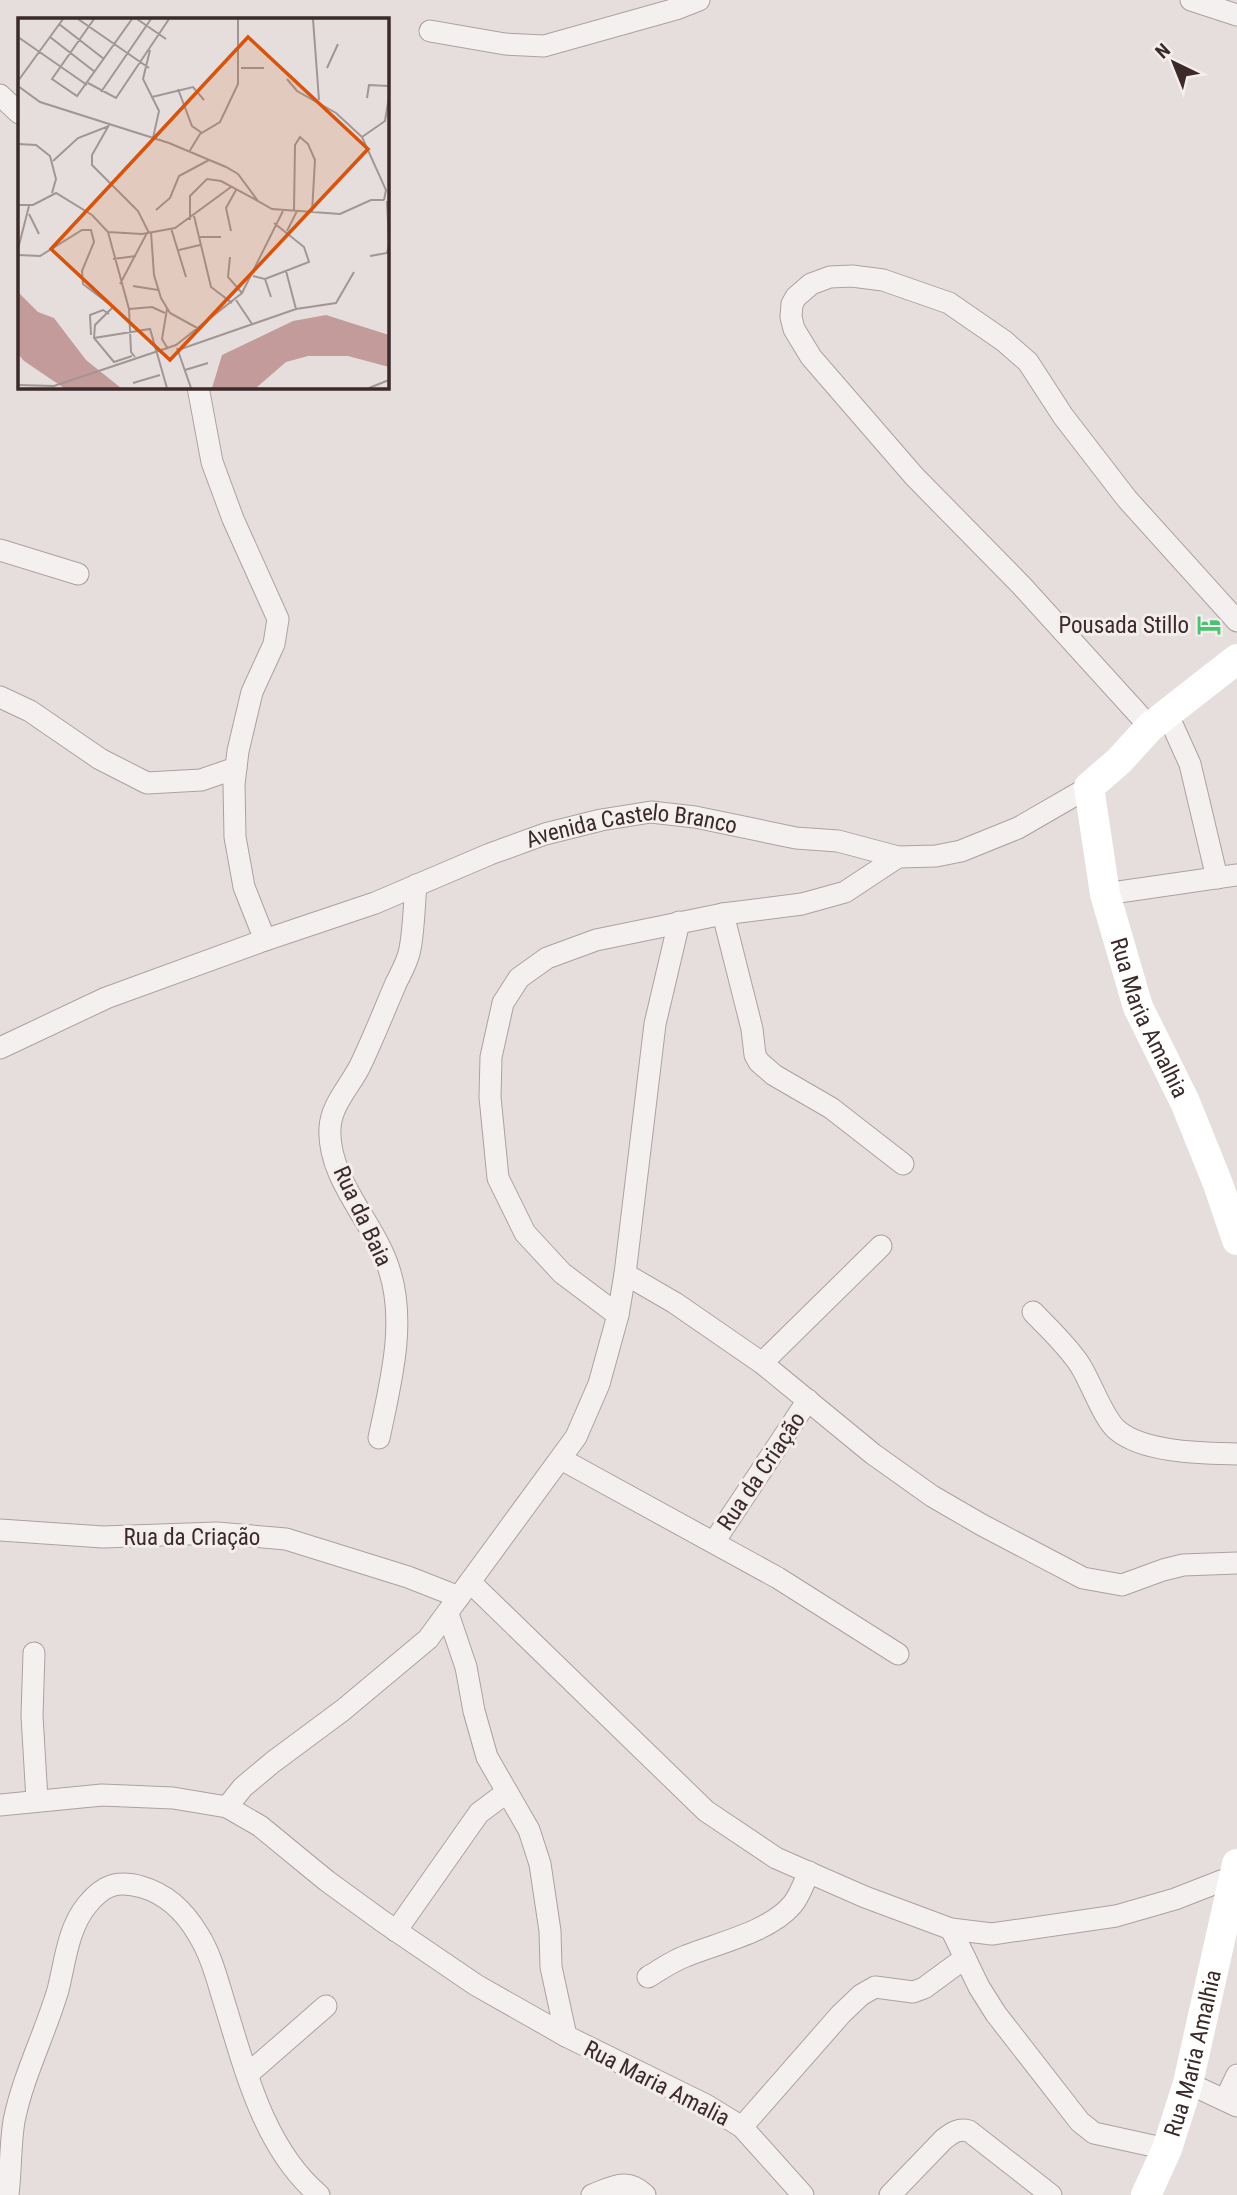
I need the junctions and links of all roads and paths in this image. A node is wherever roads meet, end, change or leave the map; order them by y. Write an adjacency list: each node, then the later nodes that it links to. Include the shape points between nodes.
1 (699, 0): 4 (street, via 544,46)
2 (1191, 0): 3 (street)
3 (1237, 15)
4 (430, 32)
5 (0, 95): 6 (street)
6 (18, 112)
7 (198, 388): 14 (street, via 212,462 278,619 274,644 251,692)
8 (0, 550): 9 (street)
9 (78, 574)
10 (1237, 621): 13 (street, via 1127,499 1028,362 1004,341 949,303 883,280 830,277 811,284 796,297 791,317 794,329 811,357 914,476)
11 (1237, 659): 13 (street, Avenida Castelo Branco)
12 (0, 697): 14 (street, via 147,783 201,780)
13 (1158, 720): 15 (street, Avenida Castelo Branco); 17 (street, via 1190,764)
14 (236, 768): 22 (street, via 235,837 244,887)
15 (1089, 787): 16 (street, Avenida Castelo Branco, via 1018,828 961,851); 19 (street, Rua Maria Amalhia)
16 (898, 857): 18 (street, Avenida Castelo Branco, via 838,841 651,812 545,834); 20 (street, via 845,892 802,904)
17 (1227, 877): 19 (street)
18 (416, 885): 22 (street, Avenida Castelo Branco); 32 (street, Rua da Baia, via 410,951 359,1068 335,1109 330,1129 339,1175 375,1235 390,1270 395,1299 396,1334)
19 (1105, 894): 25 (street, Rua Maria Amalhia, via 1138,1007 1185,1101)
20 (723, 914): 21 (street); 24 (street, via 759,1062 831,1108)
21 (679, 922): 27 (street, via 655,1024); 29 (street, via 596,940 547,958 519,978 503,1003 491,1057 493,1142 498,1178 509,1204 525,1233 562,1273)
22 (265, 940): 23 (street, Avenida Castelo Branco, via 106,998)
23 (0, 1048)
24 (903, 1164)
25 (1237, 1240)
26 (881, 1246): 30 (street)
27 (625, 1274): 29 (street); 30 (street)
28 (1033, 1312): 33 (street, via 1073,1356 1108,1418 1126,1437 1157,1447)
29 (618, 1315): 34 (street, via 588,1411)
30 (762, 1363): 31 (street)
31 (808, 1400): 36 (street, Rua da Criação); 37 (street, via 932,1496 1083,1578 1122,1586 1182,1565)
32 (379, 1438)
33 (1237, 1454)
34 (561, 1459): 36 (street); 38 (street)
35 (0, 1530): 38 (street, Rua da Criação, via 103,1537 217,1533 286,1539)
36 (714, 1542): 40 (street)
37 (1237, 1563)
38 (459, 1598): 41 (street, via 466,1667 482,1741); 44 (street, via 428,1639 243,1787); 46 (street, via 706,1811 776,1858)
39 (34, 1653): 42 (street)
40 (898, 1654)
41 (507, 1792): 48 (street, via 479,1813); 52 (street, via 529,1830 540,1864 551,1967)
42 (37, 1800): 43 (street); 44 (street, via 102,1795 173,1798)
43 (0, 1805)
44 (228, 1807): 48 (street, Rua Maria Amalia, via 260,1826)
45 (1236, 1870): 47 (street, via 1175,1899 1116,1916 992,1934); 55 (street, Rua Maria Amalhia)
46 (809, 1871): 47 (street); 50 (street, via 791,1907 773,1921)
47 (951, 1929): 49 (street)
48 (396, 1931): 52 (street, Rua Maria Amalia, via 476,1985)
49 (965, 1958): 57 (street, via 924,1988 912,1992 875,1987 861,1995); 58 (street, via 996,2014 1080,2122 1094,2133)
50 (648, 1977)
51 (326, 2006): 53 (street)
52 (566, 2036): 57 (street, Rua Maria Amalia)
53 (248, 2074): 59 (street, via 211,1961 188,1920 152,1890 122,1882 106,1888 85,1908 74,1928 14,2120); 60 (street, via 283,2157)
54 (1237, 2075): 56 (street, Rua Maria Amalhia)
55 (1188, 2083): 56 (street); 58 (street, Rua Maria Amalhia)
56 (1231, 2103)
57 (742, 2127): 63 (street, Rua Maria Amalia)
58 (1167, 2149): 66 (street, Rua Maria Amalhia)
59 (8, 2195)
60 (319, 2195)
61 (592, 2195): 62 (street, via 622,2184 636,2186)
62 (645, 2195)
63 (803, 2195)
64 (890, 2195): 65 (street, via 944,2139 963,2129)
65 (1051, 2195)
66 (1146, 2195)

